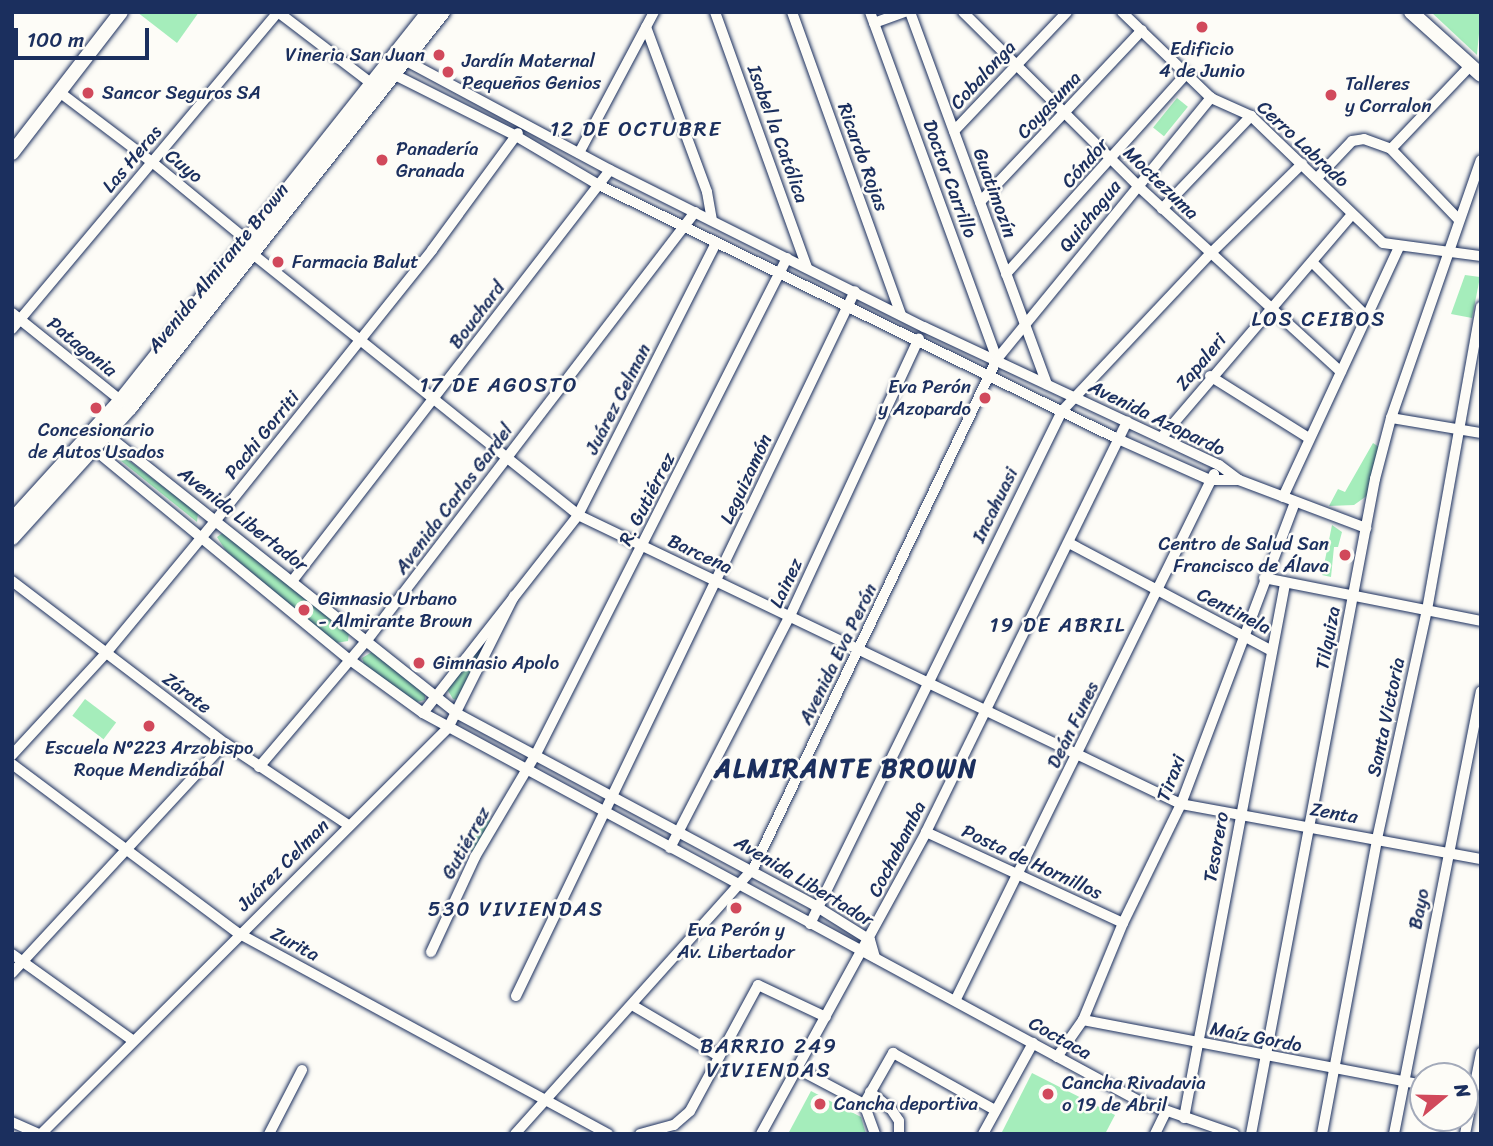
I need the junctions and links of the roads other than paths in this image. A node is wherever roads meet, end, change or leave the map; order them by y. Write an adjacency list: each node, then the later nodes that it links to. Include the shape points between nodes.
1 (121, 12): 22 (main road)
2 (278, 12): 21 (street); 34 (street, Las Heras)
3 (428, 12): 16 (main road, Avenida Almirante Brown)
4 (443, 12): 16 (main road, Avenida Almirante Brown)
5 (654, 12): 14 (street)
6 (715, 12): 55 (street, Isabel la Católica)
7 (792, 12): 62 (street, Ricardo Rojas)
8 (908, 12): 13 (street); 27 (street, Guatimozín)
9 (963, 12): 17 (street, Moctezuma)
10 (1067, 12): 17 (street, Cobalonga)
11 (1122, 12): 15 (street, Cerro Labrado)
12 (1411, 12): 18 (main road)
13 (872, 18): 70 (street, Doctor Carrillo)
14 (646, 27): 31 (street); 44 (street, via 707,192)
15 (1142, 30): 20 (street, Cerro Labrado); 24 (street, Coyasuma)
16 (401, 58): 19 (main road, Avenida Almirante Brown); 26 (street, Avenida Azopardo)
17 (1015, 65): 24 (street, Moctezuma); 27 (street, Cobalonga)
18 (1475, 70): 29 (street)
19 (389, 72): 21 (main road, Avenida Almirante Brown); 28 (street, Avenida Azopardo)
20 (1186, 74): 23 (street, Cerro Labrado); 32 (street, Cóndor)
21 (377, 88): 49 (main road, Avenida Almirante Brown)
22 (62, 94): 30 (main road); 34 (street, Cuyo)
23 (1211, 97): 25 (street, Cerro Labrado); 39 (street, Quichagua)
24 (1065, 115): 32 (street, Moctezuma); 40 (street, Coyasuma)
25 (1251, 116): 35 (street, Cerro Labrado); 41 (street)
26 (524, 124): 28 (street, Pachi Gorriti); 31 (street, Avenida Azopardo)
27 (954, 131): 40 (street, Guatimozín)
28 (516, 136): 38 (street, Avenida Azopardo); 68 (street, Pachi Gorriti)
29 (1391, 149): 37 (street, via 1364,139 1352,141); 45 (street)
30 (12, 153)
31 (579, 153): 36 (street, Avenida Azopardo)
32 (1112, 160): 39 (street, Moctezuma); 57 (street, Cóndor)
33 (1481, 160): 45 (street, Tilquiza)
34 (152, 162): 49 (street, Cuyo); 63 (street, Las Heras)
35 (1302, 164): 37 (street, Cerro Labrado); 50 (street, Incahuasi)
36 (610, 170): 38 (street, Bouchard); 42 (street, Avenida Azopardo)
37 (1317, 178): 43 (street, Cerro Labrado)
38 (599, 186): 46 (street, Avenida Azopardo); 77 (street, Bouchard)
39 (1138, 186): 41 (street, Moctezuma); 65 (street, Quichagua)
40 (980, 202): 57 (street, Guatimozín)
41 (1162, 209): 50 (street, Moctezuma)
42 (695, 212): 44 (street, Avenida Azopardo); 46 (street, Avenida Carlos Gardel)
43 (1352, 214): 48 (street, Cerro Labrado, via 1384,243); 54 (street, Zapaleri)
44 (712, 220): 53 (street, Avenida Azopardo)
45 (1459, 220): 51 (street, Tilquiza)
46 (684, 226): 47 (street, Avenida Azopardo); 89 (street, Avenida Carlos Gardel)
47 (716, 243): 56 (street, Avenida Azopardo); 95 (street, Juárez Celman)
48 (1399, 247): 51 (street, Cerro Labrado); 64 (street)
49 (252, 249): 68 (street, Barcena); 78 (main road, Avenida Almirante Brown)
50 (1210, 254): 61 (street, Moctezuma); 76 (street, Incahuasi)
51 (1446, 254): 52 (street, Cerro Labrado); 80 (street, Tilquiza)
52 (1481, 256)
53 (787, 258): 55 (street, Avenida Azopardo); 56 (street, R. Gutiérrez)
54 (1312, 262): 61 (street, Zapaleri); 64 (street)
55 (807, 268): 58 (street, Avenida Azopardo)
56 (779, 274): 59 (street, Avenida Azopardo); 102 (street, R. Gutiérrez)
57 (1006, 274): 65 (street, Guatimozín)
58 (855, 291): 59 (street, Leguizamón); 62 (street, Avenida Azopardo)
59 (846, 307): 69 (street, Avenida Azopardo); 106 (street, Leguizamón)
60 (1481, 307): 82 (street, Santa Victoria)
61 (1270, 308): 71 (street, Moctezuma); 73 (street, Zapaleri)
62 (901, 315): 66 (street, Avenida Azopardo)
63 (16, 316): 67 (street, Las Heras); 78 (street, Patagonia)
64 (1367, 317): 71 (street)
65 (1024, 323): 70 (street, Quichagua); 74 (street, Guatimozín)
66 (924, 327): 69 (street, Lainez); 70 (street, Avenida Azopardo)
67 (12, 329)
68 (360, 340): 77 (street, Barcena); 97 (street, Pachi Gorriti)
69 (917, 342): 72 (street, Avenida Azopardo); 112 (street, Lainez)
70 (996, 359): 72 (street, Avenida Eva Perón); 74 (street, Avenida Azopardo)
71 (1341, 372): 86 (street)
72 (988, 376): 75 (street, Avenida Azopardo); 116 (street, Avenida Eva Perón)
73 (1210, 376): 85 (street, Zapaleri); 86 (street)
74 (1047, 385): 75 (street); 76 (street, Avenida Azopardo)
75 (1028, 395): 79 (street, Avenida Azopardo)
76 (1076, 398): 79 (street, Incahuasi); 81 (street, Avenida Azopardo)
77 (435, 401): 89 (street, Barcena); 104 (street, Bouchard)
78 (125, 404): 83 (main road, Avenida Almirante Brown)
79 (1062, 411): 87 (street, Avenida Azopardo); 120 (street, Incahuasi)
80 (1391, 418): 82 (street); 98 (street, Tilquiza)
81 (1127, 422): 85 (street, Avenida Azopardo); 87 (street, Cochabamba)
82 (1460, 429): 84 (street); 111 (street, Santa Victoria)
83 (102, 432): 88 (main road, Avenida Almirante Brown); 97 (street, Avenida Libertador)
84 (1481, 433)
85 (1161, 438): 90 (street, Avenida Azopardo)
86 (1309, 438): 93 (street)
87 (1118, 439): 91 (street, Avenida Azopardo); 101 (street, Cochabamba)
88 (90, 446): 96 (main road, Avenida Almirante Brown); 99 (main road, Avenida Almirante Brown); 100 (street, Avenida Libertador)
89 (507, 458): 95 (street, Barcena); 115 (street, Avenida Carlos Gardel)
90 (1219, 466): 91 (street, Deán Funes); 92 (street, Avenida Azopardo)
91 (1210, 480): 92 (street, Avenida Azopardo); 108 (street, Deán Funes)
92 (1239, 480): 93 (street)
93 (1283, 497): 94 (street)
94 (1295, 502): 98 (street); 103 (street, Tiraxi)
95 (578, 514): 102 (street, Barcena); 109 (street, Juárez Celman)
96 (12, 520)
97 (216, 520): 100 (street, Pachi Gorriti); 104 (street, Avenida Libertador)
98 (1366, 528): 110 (street, Tilquiza)
99 (12, 538)
100 (201, 540): 118 (street, Pachi Gorriti); 119 (street, Avenida Libertador)
101 (1069, 543): 108 (street, Centinela); 123 (street, Cochabamba)
102 (643, 547): 106 (street, Barcena); 129 (street, R. Gutiérrez)
103 (1264, 578): 107 (street); 114 (street, Tiraxi)
104 (293, 580): 115 (street, Avenida Libertador)
105 (12, 581): 118 (street, Zárate)
106 (717, 582): 112 (street, Barcena); 134 (street, Leguizamón)
107 (1285, 584): 110 (street); 117 (street, Tesorero)
108 (1157, 590): 114 (street, Centinela); 128 (street, Deán Funes)
109 (514, 596): 122 (street, Juárez Celman); 125 (street, Juárez Celman)
110 (1354, 596): 111 (street); 139 (street, Tilquiza)
111 (1427, 611): 113 (street); 142 (street, Santa Victoria)
112 (790, 616): 116 (street, Barcena); 140 (street, Lainez)
113 (1481, 621)
114 (1241, 637): 117 (street, Centinela); 135 (street, Tiraxi)
115 (368, 639): 119 (street, Avenida Carlos Gardel); 122 (street, Avenida Libertador)
116 (860, 649): 120 (street, Barcena); 147 (street, Avenida Eva Perón)
117 (1272, 650): 137 (street, Tesorero)
118 (106, 653): 127 (street, Zárate); 130 (street, Pachi Gorriti)
119 (350, 660): 124 (street, Avenida Libertador); 132 (street, Avenida Carlos Gardel)
120 (928, 681): 123 (street, Barcena); 150 (street, Incahuasi)
121 (1481, 691): 145 (street, Bayo)
122 (435, 694): 124 (street, Juárez Celman); 125 (street, Avenida Libertador)
123 (987, 707): 128 (street, Barcena); 141 (street, Cochabamba)
124 (424, 713): 126 (street, Avenida Libertador)
125 (458, 714): 126 (street, Juárez Celman); 129 (street, Avenida Libertador)
126 (448, 728): 133 (street, Avenida Libertador); 138 (street, Juárez Celman)
127 (225, 743): 132 (street, Zárate); 144 (street)
128 (1079, 752): 135 (street, Barcena); 148 (street, Deán Funes)
129 (536, 754): 133 (street, Gutiérrez); 134 (street, Avenida Libertador)
130 (12, 755)
131 (12, 765): 144 (street, Zurita)
132 (260, 767): 138 (street, Zárate)
133 (526, 771): 136 (street, Avenida Libertador); 155 (street, Gutiérrez, via 475,857)
134 (613, 795): 136 (street, Leguizamón); 140 (street, Avenida Libertador)
135 (1181, 804): 137 (street, Zenta); 151 (street, Tiraxi)
136 (605, 814): 143 (street, Avenida Libertador); 161 (street, Leguizamón)
137 (1240, 814): 139 (street, Zenta); 168 (street, Tesorero)
138 (347, 824): 153 (street, Juárez Celman)
139 (1308, 827): 142 (street, Zenta); 171 (street, Tilquiza)
140 (682, 830): 143 (street, Lainez); 147 (street, Avenida Libertador)
141 (926, 832): 148 (street, Posta de Hornillos); 154 (street, Cochabamba)
142 (1377, 839): 145 (street, Zenta); 174 (street, Santa Victoria)
143 (670, 848): 149 (street, Avenida Libertador)
144 (130, 849): 153 (street, Zurita); 159 (street)
145 (1448, 853): 146 (street, Zenta); 175 (street, Bayo)
146 (1481, 859)
147 (753, 869): 149 (street, Avenida Eva Perón); 150 (street, Avenida Libertador)
148 (1020, 876): 151 (street, Posta de Hornillos); 162 (street, Deán Funes)
149 (742, 886): 152 (street, Avenida Libertador); 163 (street, Avenida Eva Perón)
150 (818, 907): 152 (street, Incahuasi); 154 (street, Avenida Libertador)
151 (1123, 923): 165 (street, Tiraxi)
152 (810, 924): 157 (street, Avenida Libertador)
153 (238, 933): 166 (street, Juárez Celman); 178 (street, Zurita)
154 (870, 940): 157 (street, Cochabamba); 158 (street, Avenida Libertador)
155 (431, 952)
156 (12, 954): 159 (street)
157 (862, 954): 158 (street, Avenida Libertador); 164 (street, Cochabamba)
158 (875, 957): 162 (street, Coctaca)
159 (23, 962): 160 (street); 166 (street)
160 (12, 973)
161 (516, 996)
162 (956, 999): 167 (street, Coctaca)
163 (632, 1005): 169 (street); 178 (street, Avenida Eva Perón)
164 (826, 1017): 169 (street, via 758,985); 172 (street, Cochabamba)
165 (1083, 1020): 168 (street, Maíz Gordo); 170 (street, Tiraxi)
166 (132, 1040): 184 (street, Juárez Celman)
167 (1033, 1043): 170 (street, Coctaca); 180 (street)
168 (1198, 1044): 171 (street, Maíz Gordo); 182 (street, Tesorero)
169 (717, 1055): 188 (street, via 683,1119)
170 (1057, 1057): 181 (street, Coctaca)
171 (1266, 1057): 174 (street, Maíz Gordo); 195 (street, Tilquiza)
172 (798, 1069): 179 (street); 189 (street, Cochabamba)
173 (302, 1070): 185 (street)
174 (1336, 1070): 175 (street, Maíz Gordo); 196 (street, Santa Victoria)
175 (1404, 1082): 176 (street, Maíz Gordo); 197 (street, Bayo)
176 (1409, 1083)
177 (870, 1092): 179 (street); 180 (street, via 888,1057 898,1054); 191 (street, via 891,1109 899,1121)
178 (548, 1098): 186 (street, Avenida Eva Perón); 187 (street, Zurita)
179 (864, 1104): 190 (street)
180 (995, 1110): 192 (street)
181 (1166, 1111): 182 (street, Coctaca); 193 (street)
182 (1184, 1118): 194 (street, Coctaca)
183 (12, 1122): 184 (street)
184 (40, 1134)
185 (269, 1134)
186 (515, 1134)
187 (608, 1134)
188 (640, 1134)
189 (761, 1134)
190 (875, 1134)
191 (899, 1134)
192 (983, 1134)
193 (1155, 1134)
194 (1234, 1134)
195 (1251, 1134)
196 (1322, 1134)
197 (1394, 1134)

